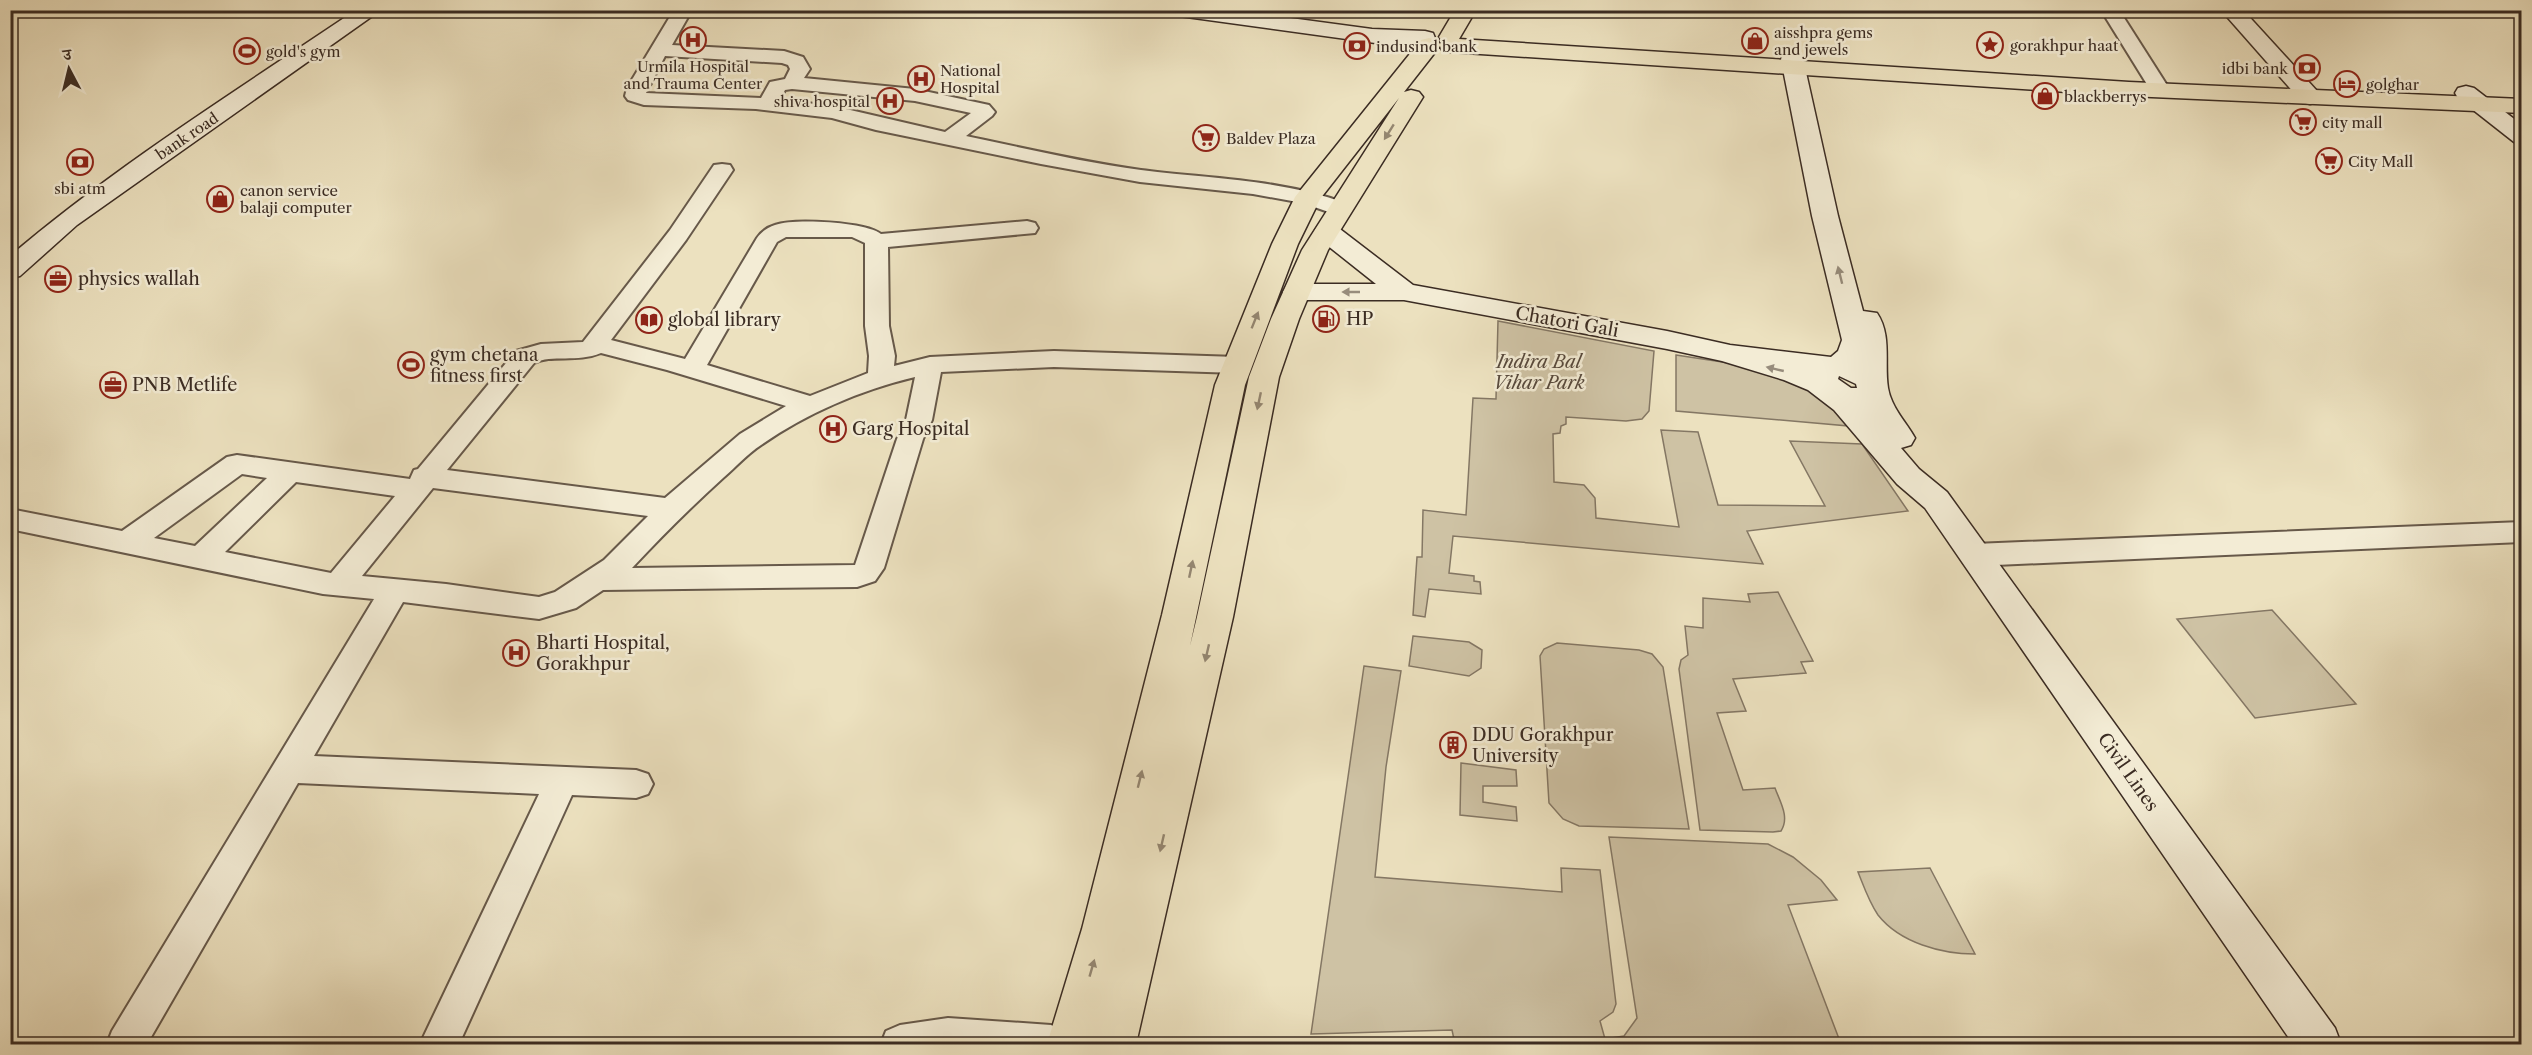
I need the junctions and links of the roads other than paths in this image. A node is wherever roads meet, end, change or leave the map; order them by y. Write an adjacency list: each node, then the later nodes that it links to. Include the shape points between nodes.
1 (371, 10): 27 (street, bank road, via 147,163 68,220)
2 (683, 10): 11 (street)
3 (1179, 10): 9 (street)
4 (1277, 10): 9 (street)
5 (1448, 10): 10 (main road)
6 (1466, 10): 10 (main road)
7 (2110, 10): 14 (street)
8 (2230, 10): 15 (street)
9 (1252, 18): 10 (street)
10 (1439, 41): 12 (main road); 23 (main road); 24 (main road, one-way to 24)
11 (659, 50): 13 (street, via 784,57 796,61 800,69); 18 (street, via 635,96)
12 (1800, 63): 14 (main road); 35 (street, one-way to 12, via 1851,355 1856,340 1825,216); 36 (street, via 1869,326)
13 (792, 83): 18 (street, via 777,86); 21 (street, via 915,95 985,112)
14 (2156, 85): 15 (main road)
15 (2306, 93): 17 (main road)
16 (2522, 95): 17 (main road)
17 (2473, 99): 19 (main road); 20 (street)
18 (768, 104): 21 (street, via 833,112)
19 (2522, 106)
20 (2522, 137)
21 (950, 138): 23 (street, via 1140,176 1253,187)
22 (722, 170): 30 (street)
23 (1308, 197): 24 (street); 32 (main road, one-way to 23)
24 (1334, 220): 28 (main road, via 1315,250); 29 (street)
25 (1027, 228): 26 (street)
26 (876, 241): 33 (street, via 866,233 852,230 773,233); 34 (street)
27 (10, 270)
28 (1297, 292): 29 (street, Chatori Gali, one-way to 28); 51 (main road, one-way to 51, via 1264,377)
29 (1404, 292): 35 (street, Chatori Gali, via 1655,338 1806,376)
30 (595, 344): 33 (street); 39 (street, via 579,353 538,352 525,357)
31 (930, 365): 32 (street, via 1054,359); 34 (street); 47 (street, via 919,420 870,568 865,573)
32 (1237, 365): 50 (main road, one-way to 32)
33 (692, 369): 37 (street)
34 (880, 376): 37 (street)
35 (1834, 378): 36 (street, via 1857,370); 40 (street, via 1920,490)
36 (1873, 383): 40 (street, via 1882,413 1935,489)
37 (812, 405): 41 (street, via 749,440)
38 (291, 470): 39 (street); 44 (street, via 245,464 230,467); 46 (street)
39 (419, 483): 41 (street, via 554,492); 48 (street)
40 (1936, 500): 45 (street, Civil Lines)
41 (671, 509): 47 (street)
42 (10, 519): 44 (street)
43 (2522, 532): 45 (street)
44 (125, 544): 46 (street)
45 (1974, 555): 59 (street, Civil Lines)
46 (200, 559): 48 (street)
47 (599, 579): 49 (street, via 565,600 539,608)
48 (338, 585): 49 (street)
49 (394, 591): 52 (street)
50 (1180, 615): 51 (main road); 55 (main road, one-way to 50, via 1103,929)
51 (1215, 617): 55 (main road, one-way to 55)
52 (289, 769): 53 (street); 56 (street)
53 (562, 780): 54 (street); 57 (street)
54 (636, 784)
55 (1087, 1033): 58 (street, via 948,1038)
56 (126, 1044)
57 (439, 1044)
58 (900, 1044)
59 (2319, 1044)

